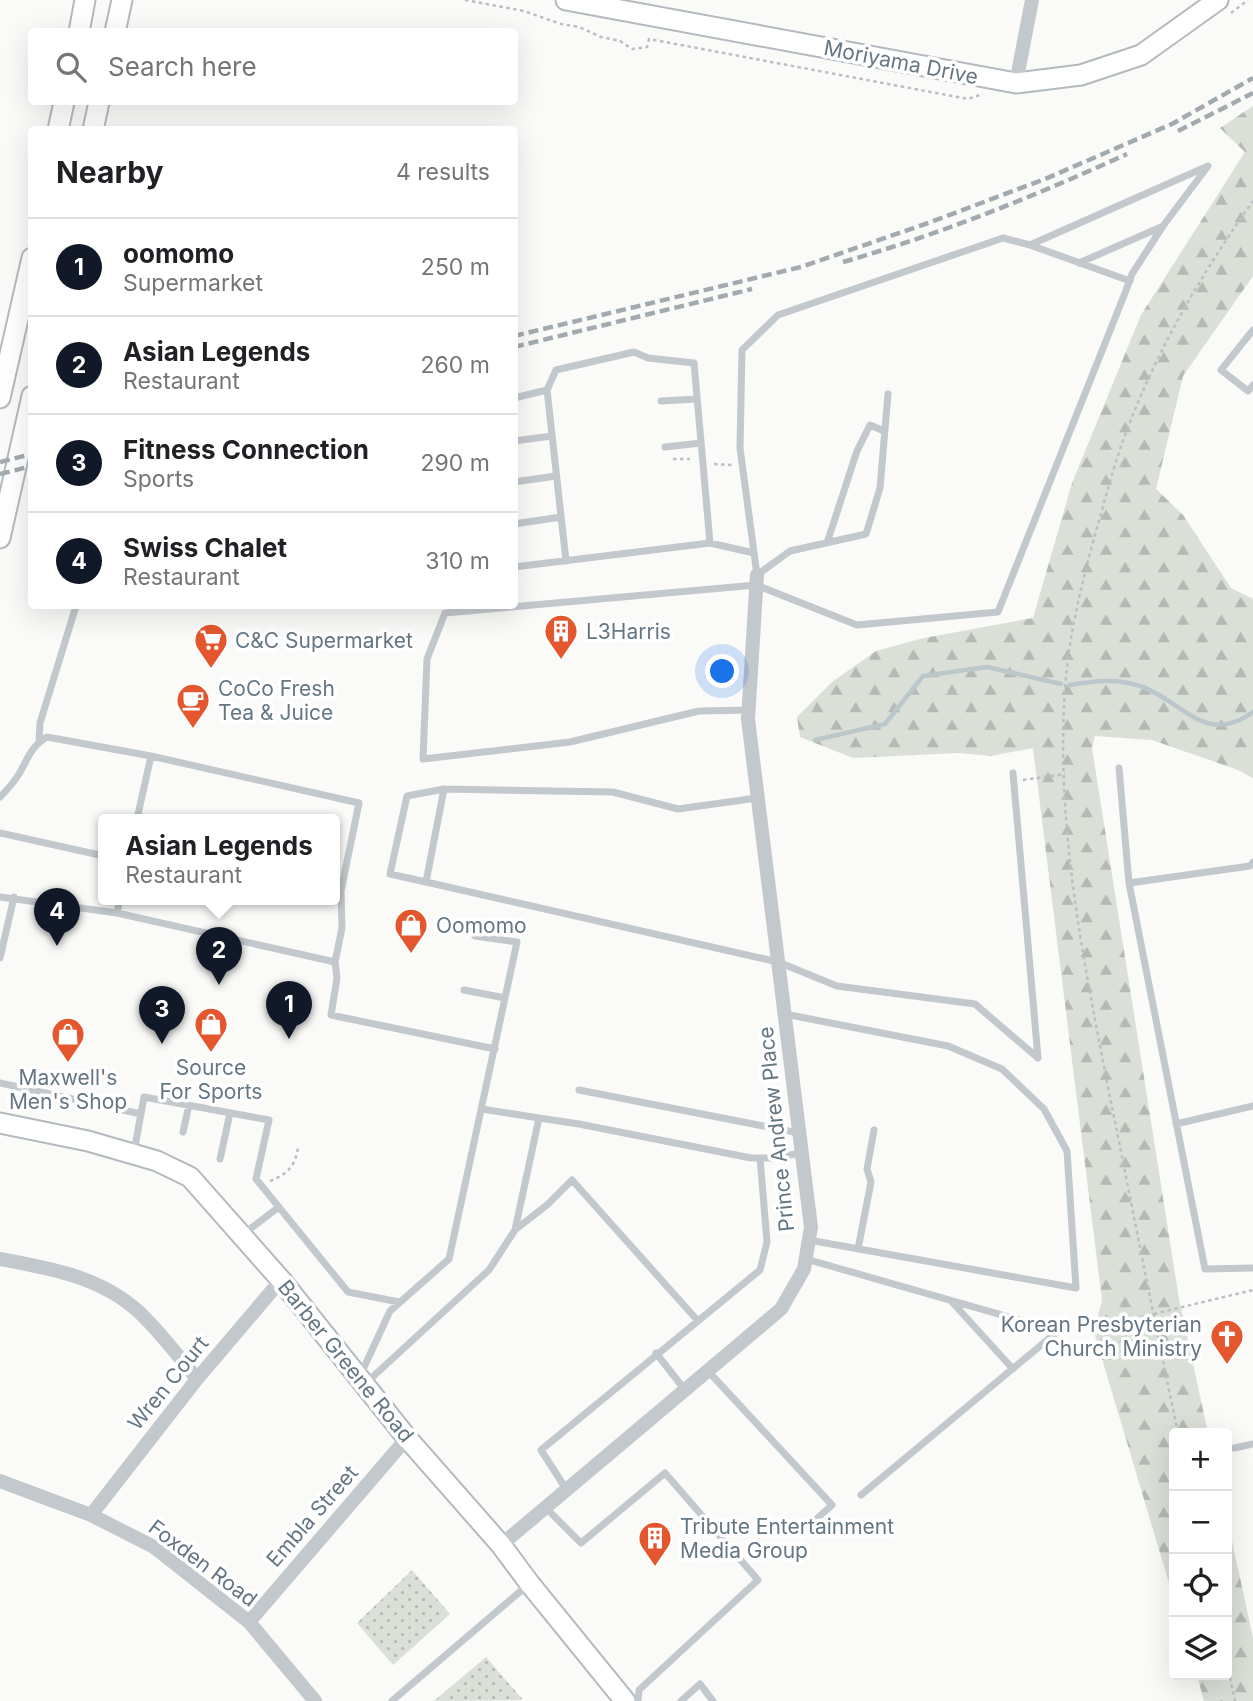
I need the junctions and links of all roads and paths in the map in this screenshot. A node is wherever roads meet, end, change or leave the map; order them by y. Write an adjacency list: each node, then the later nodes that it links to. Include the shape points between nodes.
1 (85, 0): 8 (street)
2 (122, 0): 9 (street)
3 (465, 0): 10 (path, via 524,11)
4 (566, 0): 7 (street, Moriyama Drive)
5 (1031, 0): 11 (street)
6 (1218, 0): 11 (street, Moriyama Drive, via 1141,55 1081,75)
7 (611, 4): 11 (street, Moriyama Drive)
8 (80, 28)
9 (116, 28)
10 (632, 48)
11 (1016, 83)
12 (63, 105): 14 (street)
13 (98, 105): 15 (street)
14 (59, 126)
15 (94, 126)
16 (1164, 226): 17 (lane, via 1208,166); 18 (lane); 20 (lane)
17 (1030, 245): 18 (lane); 42 (lane, via 1003,237 778,315 742,350 740,448)
18 (1078, 263): 20 (lane)
19 (28, 276): 26 (street)
20 (1130, 281): 45 (lane, via 998,612 857,625)
21 (1253, 330): 22 (lane, via 1221,370 1248,391)
22 (1253, 385)
23 (547, 390): 25 (lane); 27 (lane, via 556,370 634,352 694,363); 31 (lane)
24 (888, 394): 30 (lane)
25 (518, 397)
26 (0, 398)
27 (697, 399): 28 (lane); 33 (lane)
28 (661, 401)
29 (28, 414): 39 (street)
30 (884, 431): 41 (lane, via 870,425); 41 (lane, via 880,488 866,534)
31 (552, 436): 32 (lane); 35 (lane)
32 (518, 441)
33 (701, 443): 34 (lane); 40 (lane)
34 (665, 447)
35 (556, 476): 36 (lane); 37 (lane)
36 (518, 481)
37 (561, 517): 38 (lane); 43 (lane)
38 (518, 523)
39 (0, 538)
40 (710, 543): 42 (lane); 43 (lane)
41 (827, 543): 45 (lane, via 790,551)
42 (754, 553): 45 (lane)
43 (566, 561): 44 (lane)
44 (518, 567)
45 (756, 580): 46 (lane); 49 (street, Prince Andrew Place)
46 (518, 605)
47 (75, 609): 50 (lane, via 40,723)
48 (475, 609): 49 (lane, via 446,612 427,659 423,759 570,742 699,711)
49 (749, 710): 58 (street, Prince Andrew Place)
50 (39, 742): 51 (lane, via 47,737); 55 (lane)
51 (151, 756): 59 (lane); 71 (lane, via 359,803 341,891 342,928)
52 (1119, 768): 64 (lane)
53 (1065, 774): 54 (path)
54 (1013, 777): 72 (lane, via 1038,1058 975,1004 837,986)
55 (3, 789): 57 (lane)
56 (444, 789): 58 (lane, via 613,792 678,809); 63 (lane); 63 (lane, via 407,796 390,874)
57 (0, 797)
58 (758, 797): 72 (street, Prince Andrew Place)
59 (138, 814)
60 (0, 834): 61 (lane)
61 (98, 855)
62 (1253, 862): 64 (lane)
63 (426, 882): 72 (lane)
64 (1129, 883): 86 (lane)
65 (0, 897): 66 (lane)
66 (14, 897): 68 (lane); 70 (lane)
67 (119, 905): 68 (lane)
68 (117, 913): 71 (lane)
69 (475, 936): 74 (lane, via 517,942)
70 (0, 958)
71 (335, 962): 76 (lane, via 331,1015)
72 (778, 962): 75 (street, Prince Andrew Place)
73 (464, 990): 74 (lane)
74 (505, 998): 76 (lane)
75 (785, 1014): 89 (street, Prince Andrew Place); 100 (lane, via 948,1046 1002,1069 1044,1109 1067,1151 1076,1288)
76 (495, 1049): 81 (lane)
77 (0, 1083): 83 (lane)
78 (579, 1090): 89 (lane)
79 (189, 1105): 82 (lane); 83 (lane, via 145,1097); 88 (lane)
80 (1253, 1105): 86 (lane)
81 (482, 1109): 84 (lane); 107 (lane, via 449,1259)
82 (230, 1113): 94 (lane); 95 (lane, via 269,1121 256,1179)
83 (141, 1114): 92 (lane)
84 (539, 1118): 93 (lane); 97 (lane)
85 (0, 1124): 92 (street, Barber Greene Road)
86 (1176, 1124): 103 (lane, via 1205,1269)
87 (874, 1130): 100 (lane, via 867,1169 871,1182)
88 (183, 1132)
89 (799, 1134): 91 (street, Prince Andrew Place)
90 (298, 1148): 95 (path, via 295,1164)
91 (802, 1153): 93 (lane); 99 (street, Prince Andrew Place, via 811,1227)
92 (133, 1155): 98 (street, Barber Greene Road, via 190,1177)
93 (760, 1158): 108 (lane, via 766,1242 760,1270)
94 (220, 1159)
95 (261, 1185): 96 (lane)
96 (279, 1207): 98 (lane); 107 (lane, via 348,1292)
97 (515, 1230): 108 (lane, via 572,1180); 114 (lane, via 489,1270)
98 (241, 1235): 104 (street, Barber Greene Road)
99 (808, 1240): 100 (lane); 102 (street, Prince Andrew Place)
100 (858, 1249)
101 (0, 1259): 113 (street, via 54,1269 100,1286 139,1311)
102 (806, 1259): 106 (lane); 112 (street, Prince Andrew Place, via 781,1309)
103 (1253, 1268)
104 (281, 1280): 113 (street, Wren Court); 114 (street, Barber Greene Road)
105 (1253, 1290): 109 (path, via 1116,1323 1096,1347 1079,1353 1066,1351)
106 (951, 1301): 109 (lane); 111 (lane)
107 (399, 1302): 114 (lane, via 390,1311)
108 (698, 1321): 110 (lane)
109 (1058, 1331): 111 (lane)
110 (656, 1353): 115 (lane); 120 (lane, via 541,1450)
111 (1013, 1369): 121 (lane)
112 (708, 1371): 115 (street, Prince Andrew Place); 124 (lane, via 832,1505)
113 (197, 1379): 123 (street, Wren Court)
114 (362, 1381): 116 (street, Barber Greene Road)
115 (685, 1390): 120 (street, Prince Andrew Place)
116 (407, 1438): 125 (street, Barber Greene Road); 127 (street, Embla Street)
117 (1253, 1444): 118 (lane)
118 (1234, 1448)
119 (0, 1481): 123 (street, Foxden Road)
120 (567, 1490): 122 (street, Prince Andrew Place)
121 (861, 1495)
122 (545, 1508): 125 (street, Prince Andrew Place); 132 (lane, via 581,1543 665,1473 758,1580 639,1690)
123 (91, 1516): 127 (street, Foxden Road, via 154,1547)
124 (802, 1532)
125 (501, 1545): 126 (street, Barber Greene Road)
126 (530, 1584): 130 (lane); 131 (street, Barber Greene Road)
127 (249, 1622): 129 (street, Foxden Road)
128 (1230, 1680): 135 (path)
129 (315, 1701)
130 (392, 1701)
131 (625, 1701)
132 (638, 1701)
133 (681, 1701): 134 (lane, via 700,1684)
134 (713, 1701)
135 (1235, 1701)

